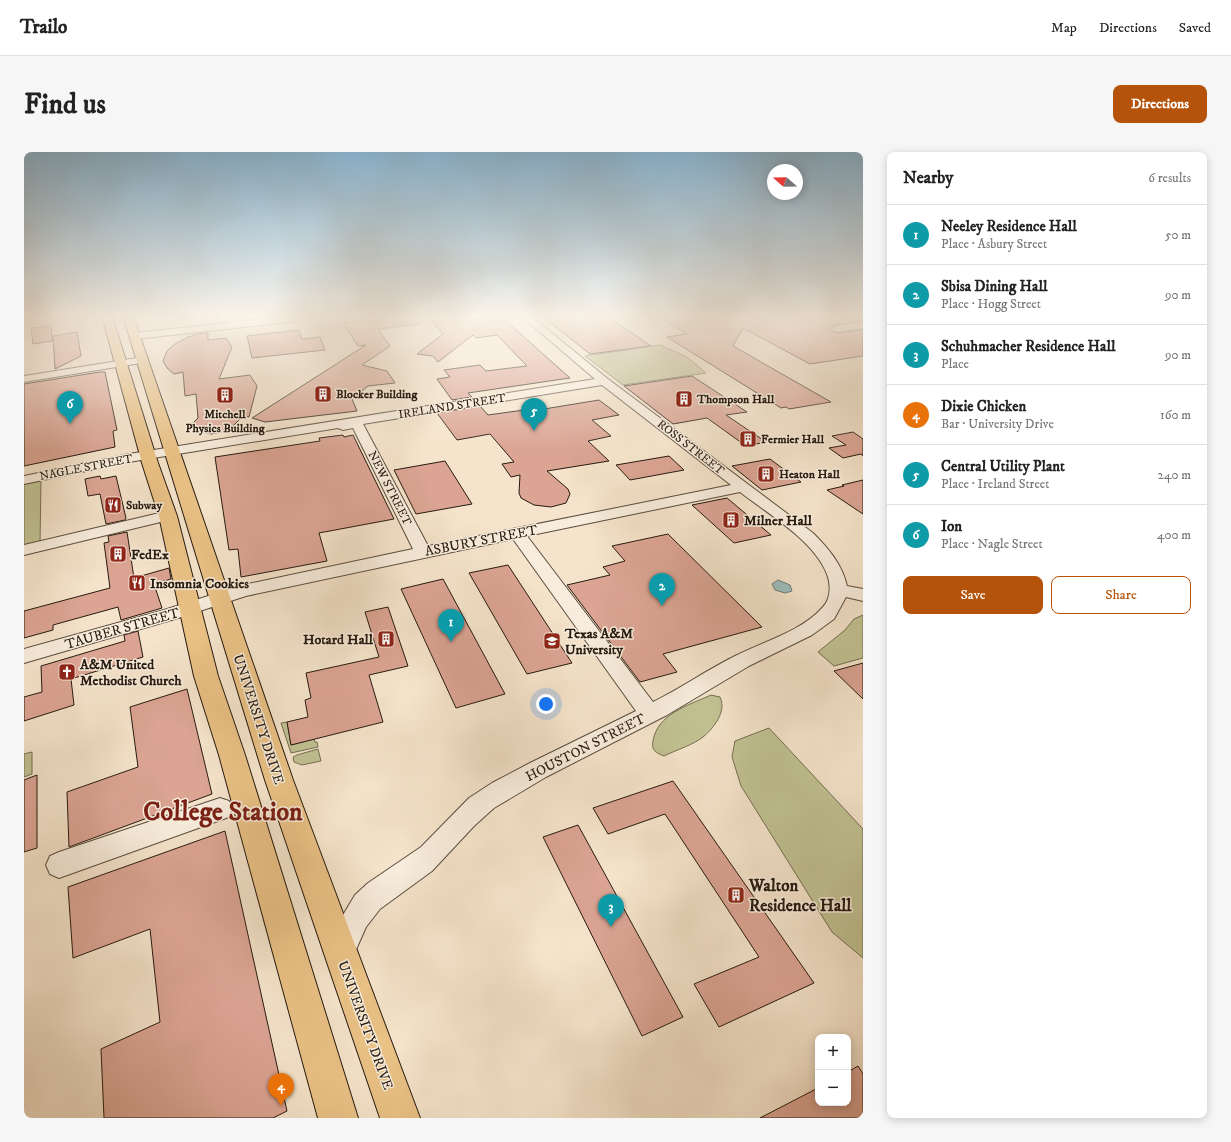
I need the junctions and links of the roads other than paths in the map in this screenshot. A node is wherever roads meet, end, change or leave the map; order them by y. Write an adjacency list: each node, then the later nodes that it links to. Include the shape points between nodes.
1 (135, 361): 4 (street)
2 (143, 361): 9 (main road, UNIVERSITY DRIVE)
3 (580, 361): 6 (street, ROSS STREET)
4 (120, 363): 5 (street); 10 (main road)
5 (24, 379)
6 (604, 381): 8 (street, IRELAND STREET); 12 (street, ROSS STREET)
7 (357, 424): 8 (street, IRELAND STREET); 16 (street, NEW STREET)
8 (324, 427): 9 (street, IRELAND STREET)
9 (172, 452): 10 (street, NAGLE STREET); 19 (main road, UNIVERSITY DRIVE)
10 (148, 455): 11 (street, NAGLE STREET); 13 (main road)
11 (24, 480)
12 (743, 487): 14 (street, ASBURY STREET); 17 (street, ROSS STREET, via 818,546 835,573)
13 (168, 516): 15 (street); 20 (main road)
14 (518, 533): 16 (street, ASBURY STREET); 22 (street)
15 (24, 550)
16 (423, 552): 19 (street, ASBURY STREET)
17 (838, 590): 18 (street); 22 (street, HOUSTON STREET, via 834,608 822,619)
18 (863, 595)
19 (220, 598): 20 (street, TAUBER STREET); 25 (main road, UNIVERSITY DRIVE, via 279,780)
20 (191, 608): 21 (street, TAUBER STREET); 26 (main road, via 206,676 232,755)
21 (24, 656)
22 (650, 714): 25 (street, HOUSTON STREET, via 518,780 477,807 431,856 370,899 363,907)
23 (220, 809): 24 (street)
24 (59, 865)
25 (340, 953): 27 (main road, UNIVERSITY DRIVE)
26 (338, 1118)
27 (400, 1118)

